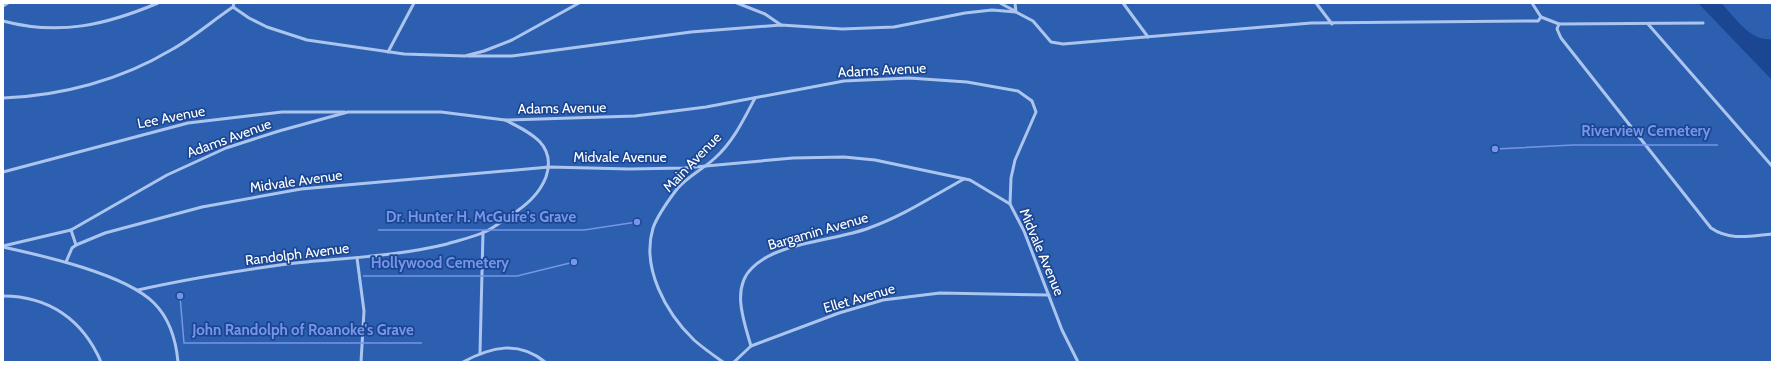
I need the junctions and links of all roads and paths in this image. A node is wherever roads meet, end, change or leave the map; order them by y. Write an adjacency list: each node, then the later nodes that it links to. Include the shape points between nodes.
1 (8, 3): 12 (lane)
2 (158, 3): 16 (lane, via 118,19 88,26 40,28)
3 (234, 3): 13 (lane)
4 (414, 3): 23 (lane)
5 (579, 3): 24 (lane, via 522,34)
6 (737, 3): 21 (lane, via 765,14)
7 (1000, 3): 14 (lane)
8 (1015, 3): 14 (lane)
9 (1123, 3): 22 (lane)
10 (1316, 3): 18 (lane)
11 (1532, 3): 15 (lane)
12 (3, 6)
13 (233, 7): 23 (lane, via 242,15 278,32 329,44); 25 (lane, via 181,44 144,64 90,84 57,92)
14 (1016, 12): 21 (lane, via 992,10 965,13 919,23 870,29); 22 (lane, via 1033,21 1051,42 1063,44)
15 (1541, 17): 18 (lane, via 1538,21 1529,22); 19 (lane)
16 (3, 21)
17 (1703, 23): 20 (lane)
18 (1332, 24): 22 (lane, via 1311,23)
19 (1559, 24): 20 (lane); 37 (lane, via 1557,29 1561,38 1711,228 1726,237)
20 (1648, 24): 30 (lane)
21 (781, 25): 24 (lane, via 661,35 512,56)
22 (1148, 37)
23 (388, 52): 24 (lane, via 422,56)
24 (468, 56)
25 (3, 98)
26 (756, 98): 28 (lane, Adams Avenue, via 644,116); 29 (lane, Main Avenue, via 732,137); 34 (lane, Adams Avenue, via 844,81 896,78 967,82 1021,92 1032,101 1036,112 1015,160)
27 (348, 112): 28 (lane, Adams Avenue, via 440,112); 32 (lane, Lee Avenue, via 282,112 188,123); 35 (lane, Adams Avenue, via 242,143 199,160 166,175)
28 (505, 120): 31 (lane, via 532,134 544,145 548,153)
29 (706, 166): 31 (lane, Midvale Avenue, via 628,169); 33 (lane, Midvale Avenue, via 793,158 850,158 876,160); 52 (lane, Main Avenue, via 689,177 662,211 654,227 651,254 659,291 670,311 694,340)
30 (1772, 166)
31 (549, 167): 36 (lane, Randolph Avenue, via 536,196 519,210); 38 (lane, Midvale Avenue, via 301,189 202,208 105,233)
32 (3, 172)
33 (965, 178): 34 (lane, Midvale Avenue); 45 (lane, Bargamin Avenue, via 889,221 853,234 777,252 759,262 747,274 740,295 741,320)
34 (1010, 204): 43 (lane, Midvale Avenue, via 1024,231)
35 (71, 230): 38 (lane); 39 (lane, Adams Avenue)
36 (483, 232): 40 (lane, Randolph Avenue, via 437,246); 46 (lane)
37 (1772, 234)
38 (76, 245): 41 (lane)
39 (3, 246): 41 (lane)
40 (357, 258): 42 (lane, Randolph Avenue, via 252,269); 49 (lane, via 364,311)
41 (66, 262): 42 (lane)
42 (138, 290): 48 (lane, via 163,314 176,343)
43 (1049, 295): 45 (lane, Ellet Avenue, via 940,293 890,298 839,313); 54 (lane, Midvale Avenue)
44 (3, 296): 47 (lane, via 28,298 70,319 81,328 93,344)
45 (751, 346): 53 (lane, Ellet Avenue)
46 (480, 353): 50 (lane); 51 (lane, via 498,348 515,348 531,352)
47 (101, 362)
48 (178, 362)
49 (361, 362)
50 (464, 362)
51 (545, 362)
52 (723, 362)
53 (734, 362)
54 (1078, 362)

